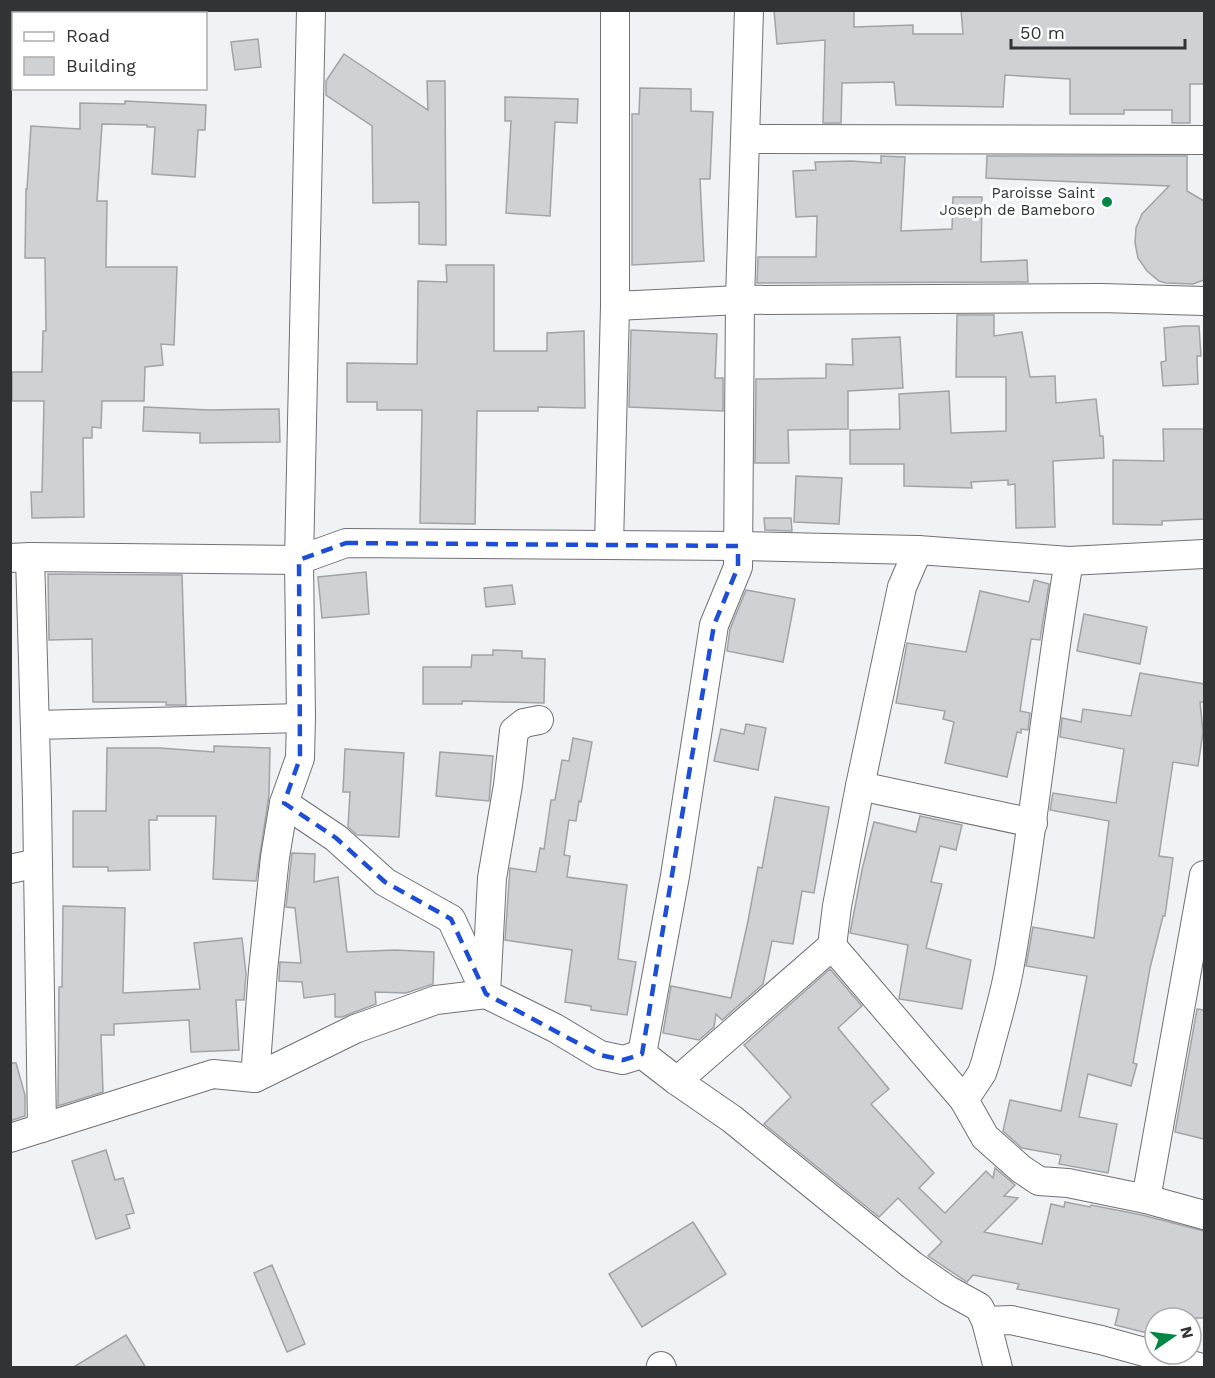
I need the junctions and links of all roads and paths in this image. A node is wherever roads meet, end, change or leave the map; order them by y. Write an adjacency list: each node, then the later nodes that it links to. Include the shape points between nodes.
1 (310, 10): 14 (street)
2 (615, 10): 8 (street)
3 (749, 10): 4 (street)
4 (746, 139): 5 (street); 6 (street)
5 (1204, 140)
6 (740, 300): 7 (street); 8 (street); 10 (street)
7 (1204, 301)
8 (615, 306): 9 (street)
9 (609, 545): 10 (street); 14 (street, via 346,543)
10 (738, 546): 11 (street); 27 (street, via 738,567 714,625 675,876)
11 (918, 550): 15 (street); 19 (street, via 902,586)
12 (1204, 554): 15 (street)
13 (20, 558): 14 (street); 18 (street)
14 (299, 560): 16 (street)
15 (1069, 561): 21 (street)
16 (302, 718): 18 (street); 20 (street, via 300,758)
17 (539, 720): 26 (street, via 524,723 514,731 492,878)
18 (36, 725): 22 (street)
19 (860, 786): 21 (street); 25 (street)
20 (284, 803): 26 (street, via 336,838 385,882 451,919); 28 (street, via 274,857)
21 (1033, 823): 30 (street, via 1010,966 982,1072)
22 (38, 863): 23 (street); 31 (street)
23 (10, 869)
24 (1204, 875): 33 (street)
25 (832, 946): 29 (street); 30 (street)
26 (486, 994): 27 (street, via 600,1055 623,1060); 28 (street, via 436,1000 355,1029)
27 (642, 1054): 29 (street)
28 (255, 1078): 31 (street, via 213,1074)
29 (677, 1081): 35 (street, via 732,1119 912,1265 979,1307)
30 (964, 1100): 33 (street, via 985,1137 1039,1181)
31 (42, 1128): 32 (street)
32 (10, 1138)
33 (1146, 1199): 34 (street)
34 (1204, 1215)
35 (986, 1321): 36 (street); 37 (street, via 1011,1320)
36 (998, 1368)
37 (1202, 1368)

